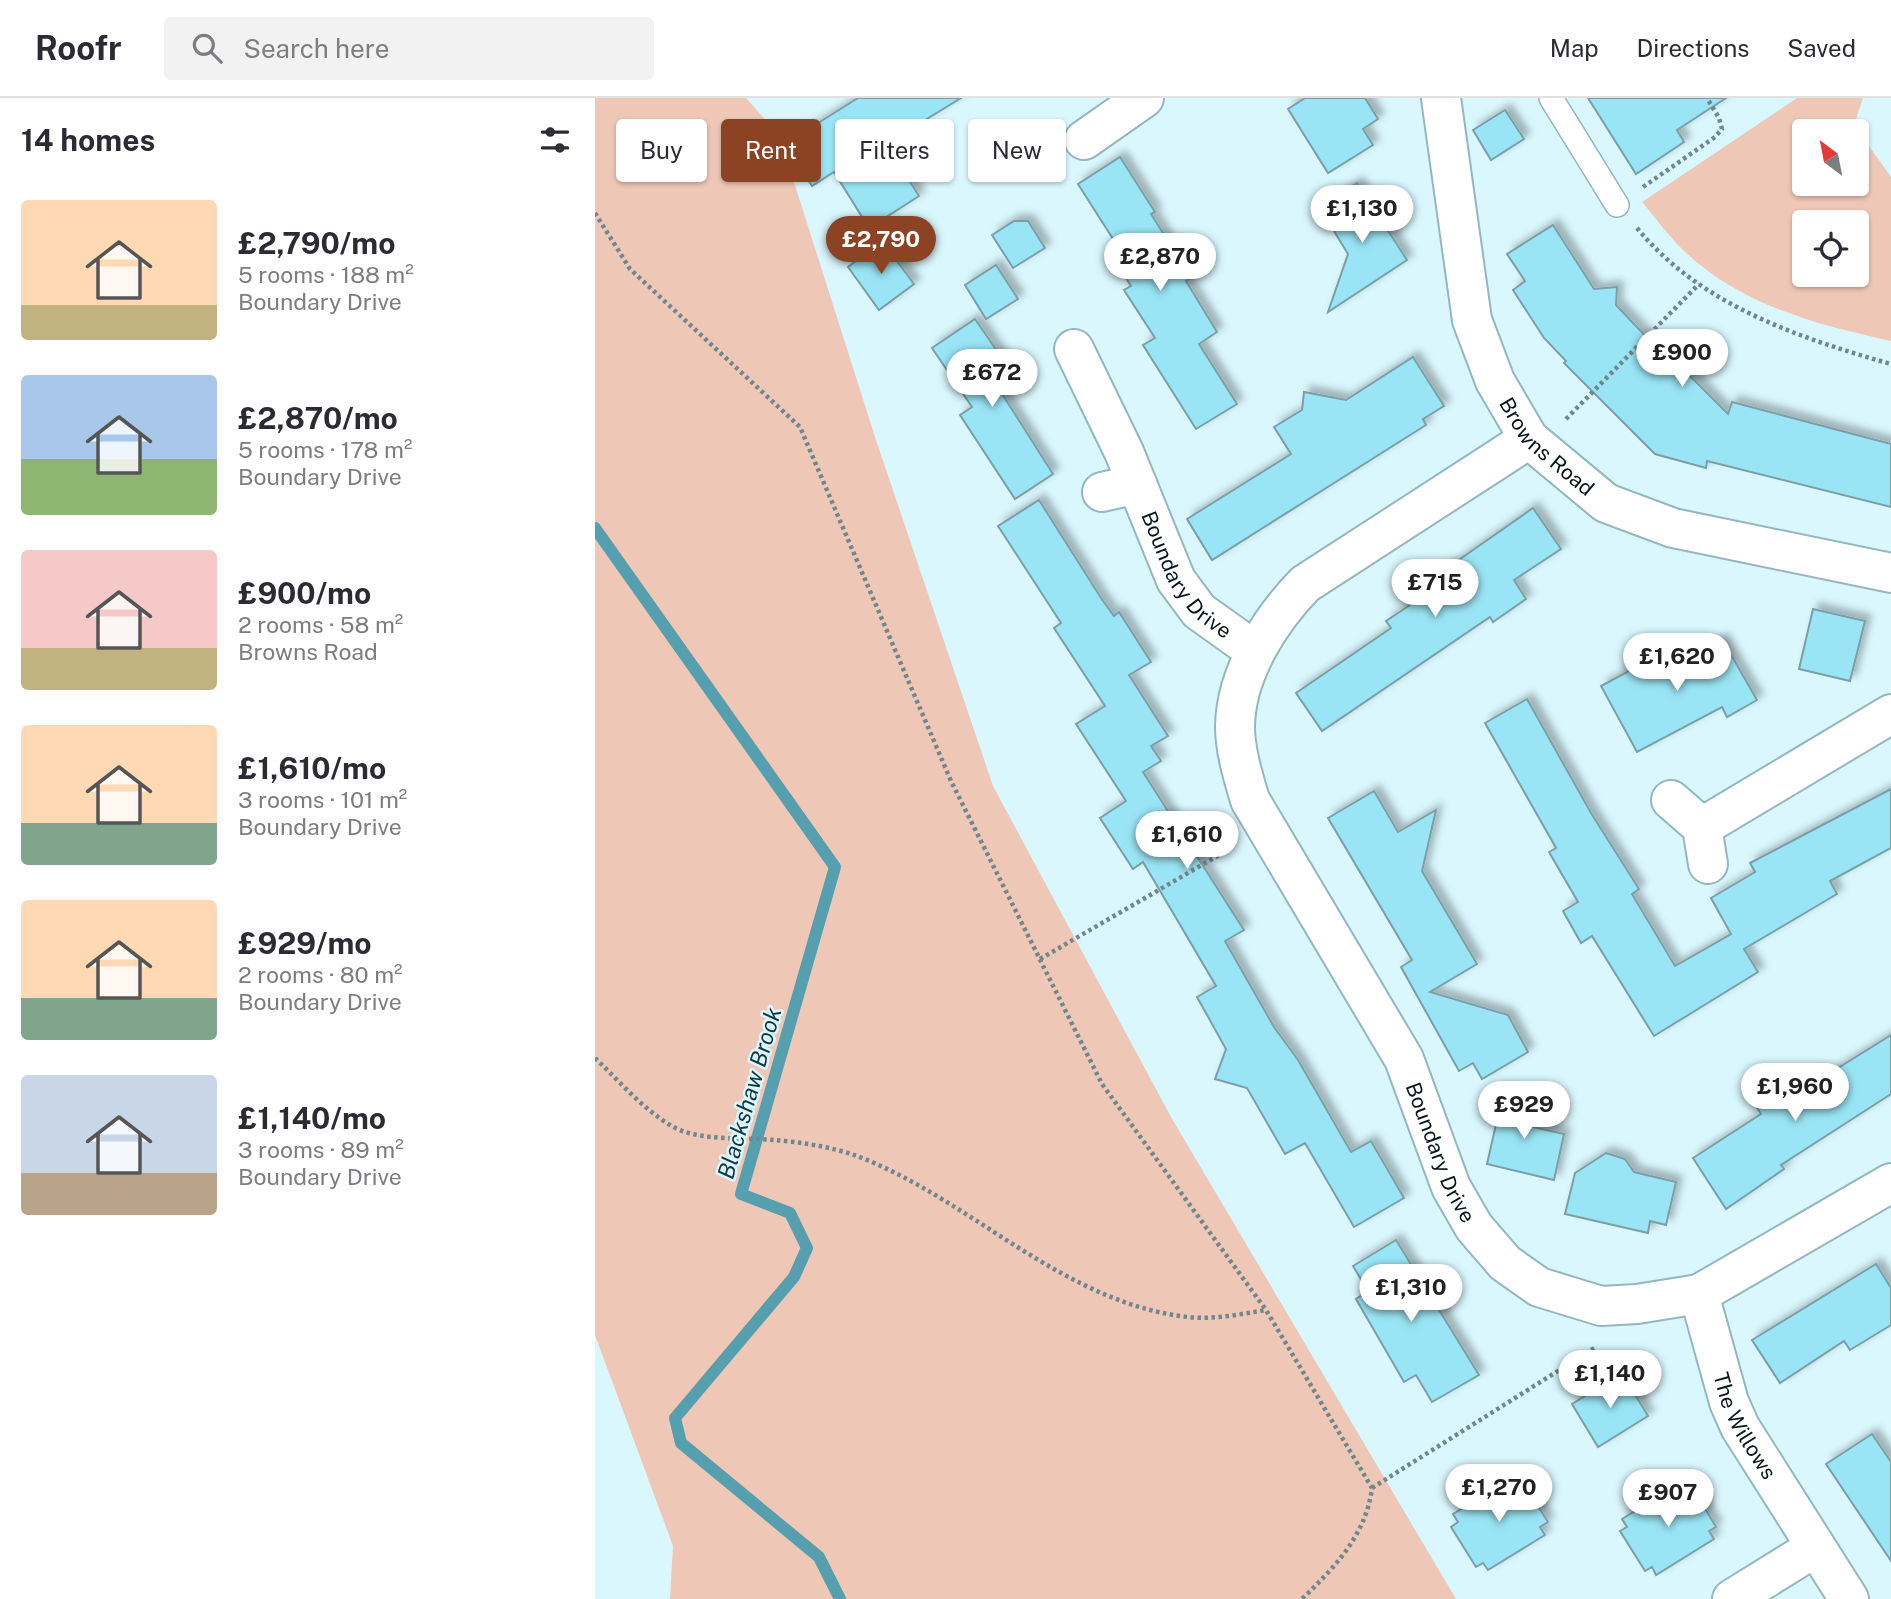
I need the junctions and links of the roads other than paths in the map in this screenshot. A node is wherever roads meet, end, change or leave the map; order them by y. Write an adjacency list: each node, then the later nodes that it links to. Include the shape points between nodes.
1 (1144, 98): 4 (street)
2 (1441, 98): 7 (street, Browns Road, via 1472,320 1495,381)
3 (1551, 98): 5 (lane)
4 (1084, 140)
5 (1617, 205)
6 (1074, 349): 9 (street, Boundary Drive, via 1119,488 1199,611)
7 (1533, 443): 8 (street, Browns Road, via 1606,503 1673,528); 9 (street, Boundary Drive, via 1305,584)
8 (1891, 573)
9 (1255, 651): 15 (street, Boundary Drive, via 1235,725 1250,800 1404,1059 1451,1187 1474,1227 1505,1263 1539,1287 1601,1306)
10 (1891, 714): 12 (street)
11 (1671, 800): 12 (street)
12 (1702, 827): 13 (street)
13 (1708, 864)
14 (1891, 1183): 15 (street, Boundary Drive)
15 (1699, 1294): 16 (street, The Willows, via 1740,1427)
16 (1816, 1547): 17 (street); 18 (street, The Willows)
17 (1732, 1599)
18 (1849, 1599)

